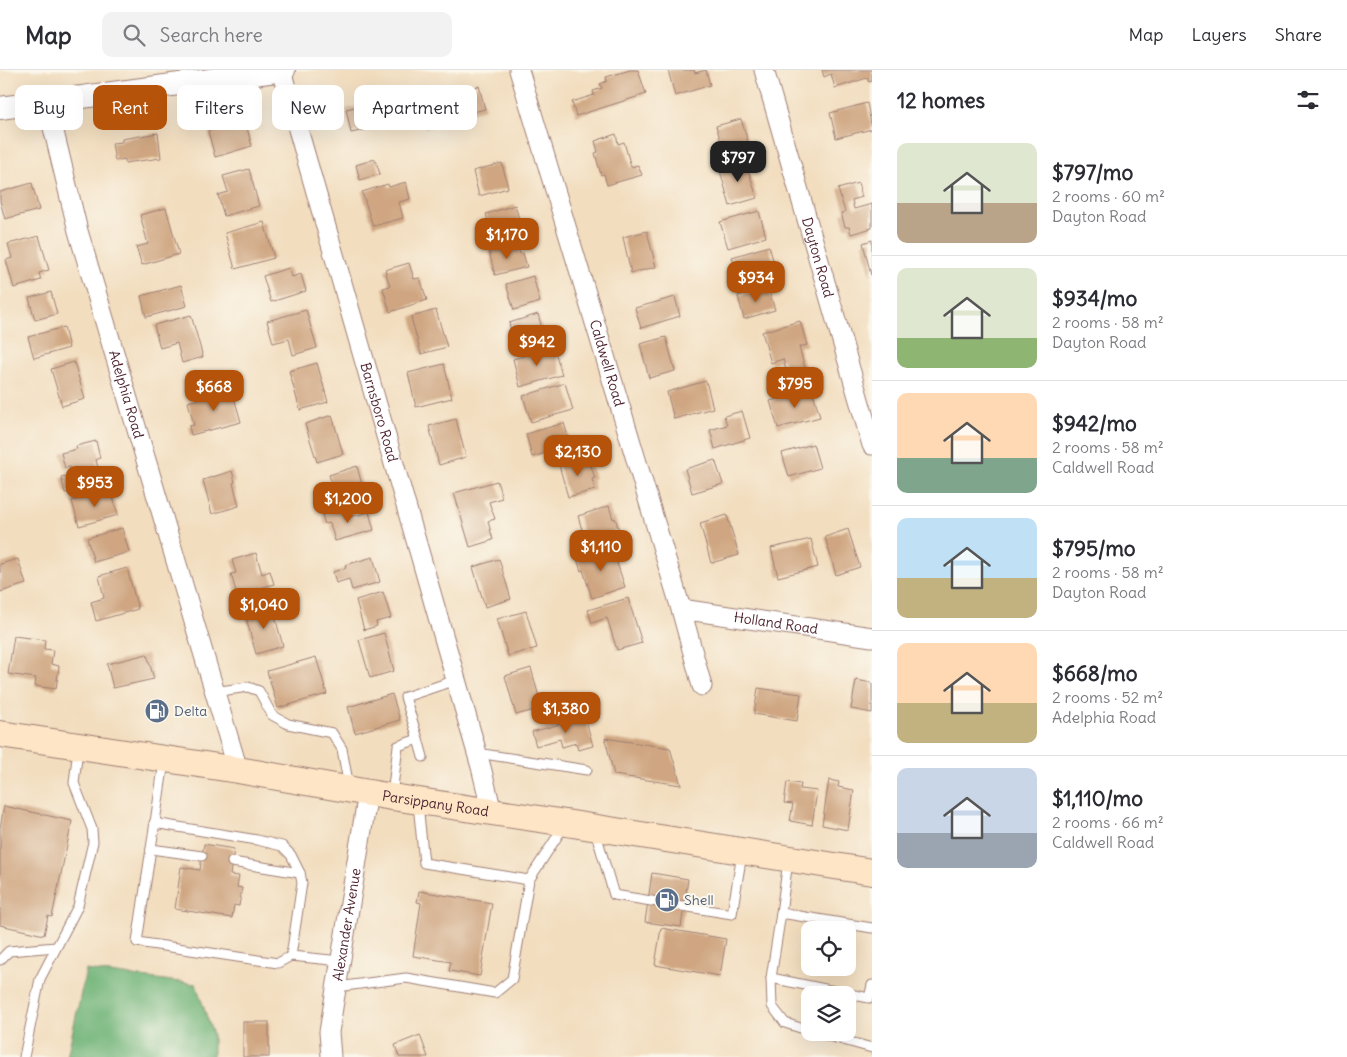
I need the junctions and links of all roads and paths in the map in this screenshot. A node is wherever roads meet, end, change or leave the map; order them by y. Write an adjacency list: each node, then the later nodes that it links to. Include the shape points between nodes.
1 (283, 70): 4 (street); 11 (street, Barnsboro Road)
2 (519, 70): 9 (street, Caldwell Road)
3 (764, 70): 8 (street, Dayton Road)
4 (83, 97)
5 (15, 106): 6 (street)
6 (0, 108)
7 (55, 130): 13 (street, Adelphia Road, via 78,231)
8 (872, 445)
9 (681, 609): 10 (street, Holland Road); 12 (street, Caldwell Road)
10 (872, 636)
11 (456, 680): 15 (lane, via 405,696); 17 (street, Barnsboro Road)
12 (702, 686)
13 (214, 692): 20 (street, Adelphia Road); 22 (lane, via 248,687 259,691 272,715 288,724 332,733)
14 (0, 734): 16 (main road, Parsippany Road)
15 (418, 739): 18 (lane); 22 (lane, via 398,746)
16 (78, 746): 19 (main road, Parsippany Road); 38 (lane, via 74,783 92,829 93,842 78,906)
17 (476, 753): 21 (lane); 24 (street, Barnsboro Road)
18 (423, 757)
19 (164, 759): 20 (main road, Parsippany Road); 25 (lane)
20 (238, 770): 22 (main road, Parsippany Road)
21 (587, 770)
22 (370, 794): 23 (main road, Parsippany Road); 41 (street, Alexander Avenue)
23 (418, 801): 24 (main road, Parsippany Road); 35 (lane, via 424,863)
24 (492, 812): 26 (main road, Parsippany Road)
25 (154, 823): 28 (lane); 34 (lane, via 282,846)
26 (566, 823): 27 (main road, Parsippany Road); 35 (lane)
27 (594, 828): 29 (main road, Parsippany Road); 29 (lane, via 614,895 732,914)
28 (151, 849): 30 (lane); 39 (lane, via 137,942 278,962)
29 (743, 851): 31 (main road, Parsippany Road)
30 (202, 856)
31 (789, 859): 33 (main road, Parsippany Road); 36 (lane)
32 (232, 862): 34 (lane)
33 (872, 872)
34 (300, 873): 39 (lane, via 302,883)
35 (529, 880): 44 (lane, via 512,979 495,993 406,978)
36 (781, 913): 37 (lane); 42 (lane)
37 (872, 928)
38 (56, 947): 40 (lane, via 9,951); 48 (lane, via 40,979)
39 (292, 956): 41 (lane)
40 (0, 960)
41 (342, 961): 44 (street, Alexander Avenue)
42 (771, 978): 43 (lane, via 869,998); 45 (lane, via 772,1006 785,1024)
43 (872, 985)
44 (337, 987): 49 (street, Alexander Avenue, via 329,1032)
45 (801, 1028)
46 (847, 1041): 47 (lane)
47 (872, 1048)
48 (24, 1057)
49 (331, 1057)

